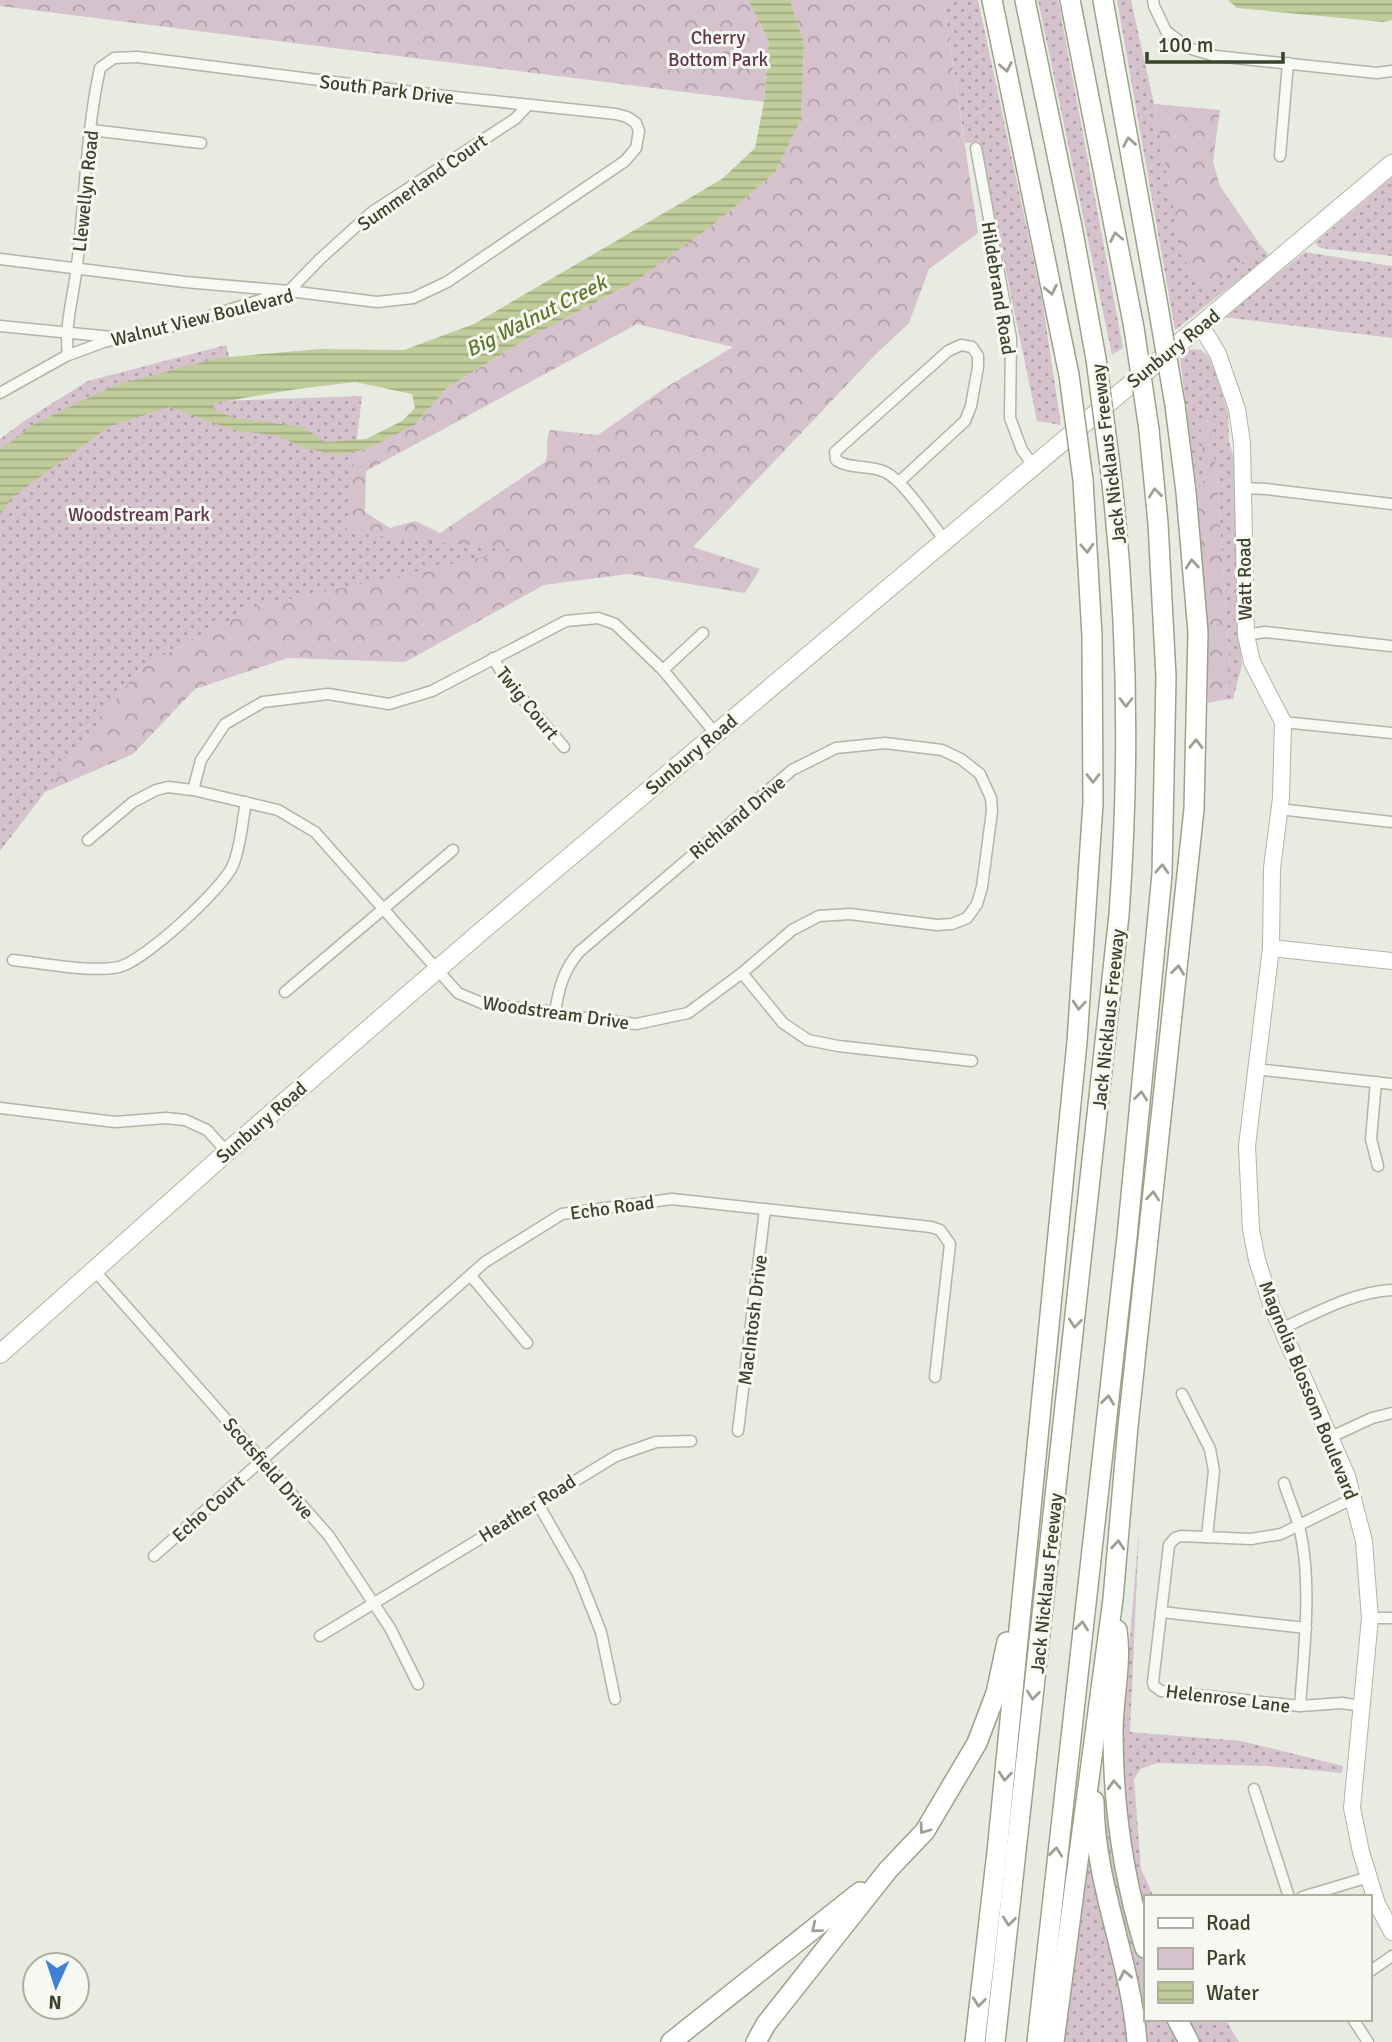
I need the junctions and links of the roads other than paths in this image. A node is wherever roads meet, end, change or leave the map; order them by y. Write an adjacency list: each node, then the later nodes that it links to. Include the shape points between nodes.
1 (992, 0): 71 (highway, one-way to 71, bridge, via 1069,375 1083,480 1092,636 1093,803 1077,1042)
2 (1025, 0): 108 (highway, Jack Nicklaus Freeway, one-way to 108, bridge, via 1073,232 1110,458 1126,671 1126,804 1104,1058)
3 (1070, 0): 109 (highway, Jack Nicklaus Freeway, one-way to 3, bridge, via 1127,1237 1162,874 1166,677 1149,430 1134,328)
4 (1103, 0): 82 (highway, one-way to 4, bridge, via 1194,809 1198,632 1175,405)
5 (1153, 0): 7 (street, via 1166,31 1188,48 1215,56)
6 (137, 57): 9 (street, South Park Drive); 11 (street, Llewellyn Road, via 114,58 100,68)
7 (1288, 63): 8 (street); 14 (street)
8 (1392, 71)
9 (528, 105): 10 (street, South Park Drive, via 616,114); 18 (street, Summerland Court, via 515,119 372,212)
10 (636, 123): 18 (street, Walnut View Boulevard, via 636,148 625,160 447,282 413,298 377,302)
11 (91, 130): 12 (street); 17 (street, Llewellyn Road)
12 (201, 143)
13 (975, 148): 25 (street, Hildebrand Road, via 1011,338 1010,418)
14 (1280, 156)
15 (1392, 164): 20 (main road, Sunbury Road)
16 (0, 259): 17 (street)
17 (77, 269): 18 (street); 21 (street, Llewellyn Road)
18 (289, 291): 22 (street, Walnut View Boulevard, via 191,322)
19 (0, 326): 21 (street)
20 (1201, 326): 25 (main road, Sunbury Road); 27 (street, Watt Road, via 1218,354 1237,409)
21 (67, 333): 22 (street); 23 (street, Llewellyn Road)
22 (118, 338): 23 (street, Walnut View Boulevard)
23 (68, 355): 24 (street, Walnut View Boulevard)
24 (0, 393)
25 (1033, 465): 29 (main road, Sunbury Road)
26 (899, 482): 26 (street, via 887,472 841,463 835,452 948,351 961,345 972,347 978,367 965,421); 29 (street)
27 (1243, 488): 28 (street); 31 (street, Watt Road)
28 (1392, 504)
29 (944, 539): 36 (main road, Sunbury Road)
30 (703, 633): 34 (street)
31 (1246, 635): 32 (street, via 1265,632); 35 (street, Watt Road, via 1252,662)
32 (1390, 646)
33 (494, 658): 34 (street, via 566,621 598,618 615,624); 38 (street, Twig Court, via 507,681); 40 (street, via 432,691 389,704 328,694 263,702 225,724 201,760)
34 (663, 670): 36 (street)
35 (1283, 722): 37 (street); 42 (street, Magnolia Blossom Boulevard)
36 (715, 733): 50 (main road, Sunbury Road)
37 (1392, 733)
38 (564, 747)
39 (980, 774): 51 (street, Woodstream Drive, via 992,811 982,887 967,918 937,925 850,914 819,916 792,930); 53 (street, Richland Drive, via 942,750 885,743 836,748 792,770 579,952 566,967)
40 (193, 790): 41 (street, Woodstream Drive); 44 (street, Woodstream Drive, via 156,790)
41 (246, 802): 46 (street, Woodstream Drive, via 278,810 316,832); 48 (street, via 233,866 211,896 138,958 121,967 102,969)
42 (1279, 809): 43 (street); 47 (street, Magnolia Blossom Boulevard, via 1272,868)
43 (1392, 822)
44 (88, 840)
45 (453, 850): 46 (street)
46 (384, 908): 50 (street, Woodstream Drive); 52 (street)
47 (1271, 948): 49 (street); 55 (street, Magnolia Blossom Boulevard)
48 (12, 960)
49 (1392, 961)
50 (437, 971): 53 (street, Woodstream Drive, via 458,993 484,1004); 59 (main road, Sunbury Road)
51 (742, 973): 53 (street, Woodstream Drive, via 701,1005 675,1016 636,1024); 54 (street, via 783,1023 808,1040)
52 (285, 992)
53 (555, 1012)
54 (972, 1062)
55 (1255, 1069): 56 (street); 65 (street, Magnolia Blossom Boulevard, via 1247,1146 1251,1229)
56 (1376, 1082): 57 (street); 60 (street, via 1371,1139)
57 (1392, 1084)
58 (0, 1108): 59 (street, via 115,1122 185,1120 206,1130)
59 (227, 1152): 62 (main road, Sunbury Road)
60 (1378, 1166)
61 (765, 1209): 63 (street, Echo Road, via 672,1199 562,1214 485,1262); 68 (street, Echo Road, via 940,1230 947,1237 950,1253); 72 (street, MacIntosh Drive)
62 (94, 1270): 67 (main road, Sunbury Road); 75 (street, Scotsfield Drive)
63 (471, 1276): 66 (street); 75 (street, Echo Road)
64 (1392, 1290): 65 (street, via 1373,1291)
65 (1281, 1329): 73 (street, Magnolia Blossom Boulevard)
66 (527, 1343)
67 (0, 1354)
68 (935, 1377)
69 (1182, 1394): 80 (street, via 1210,1449 1214,1471)
70 (1392, 1413): 73 (street)
71 (1040, 1415): 95 (highway, one-way to 95, via 996,1693 977,1742 925,1831); 107 (highway, one-way to 107)
72 (738, 1431)
73 (1331, 1437): 77 (street, Magnolia Blossom Boulevard)
74 (691, 1441): 78 (street, Heather Road, via 656,1443 616,1456)
75 (261, 1460): 81 (street, Echo Court); 83 (street, Scotsfield Drive, via 329,1536)
76 (1283, 1483): 79 (street)
77 (1354, 1498): 79 (street, Helenrose Lane); 85 (street, Magnolia Blossom Boulevard, via 1364,1541)
78 (537, 1502): 83 (street, Heather Road); 90 (street, via 578,1574 601,1632)
79 (1299, 1525): 80 (street, Helenrose Lane, via 1281,1534 1251,1539); 87 (street)
80 (1207, 1537): 84 (street, Helenrose Lane, via 1181,1536 1169,1545)
81 (154, 1556)
82 (1113, 1599): 93 (highway); 100 (highway, one-way to 82, via 1126,1877 1114,1788 1119,1648)
83 (374, 1603): 88 (street, Heather Road); 89 (street, Scotsfield Drive)
84 (1161, 1612): 87 (street); 91 (street, Helenrose Lane, via 1153,1682 1157,1689)
85 (1370, 1618): 86 (street); 92 (street, Magnolia Blossom Boulevard)
86 (1392, 1618)
87 (1306, 1628): 91 (street)
88 (320, 1636)
89 (418, 1684)
90 (615, 1699)
91 (1300, 1706): 92 (street, Helenrose Lane)
92 (1361, 1706): 96 (street, Magnolia Blossom Boulevard, via 1352,1808)
93 (1095, 1734): 110 (highway); 111 (highway, one-way to 93, via 1103,1877 1094,1810)
94 (1254, 1789): 97 (street)
95 (888, 1870): 105 (highway, one-way to 105); 106 (highway)
96 (1369, 1877): 98 (street); 99 (street, Magnolia Blossom Boulevard)
97 (1288, 1895)
98 (1309, 1895)
99 (1392, 1932)
100 (1144, 1944)
101 (1392, 1956): 102 (street)
102 (1371, 1971)
103 (1178, 2021): 112 (highway)
104 (1354, 2021): 113 (street)
105 (671, 2042)
106 (755, 2042)
107 (975, 2042)
108 (995, 2042)
109 (1037, 2042)
110 (1054, 2042)
111 (1137, 2042)
112 (1189, 2042)
113 (1368, 2042)

